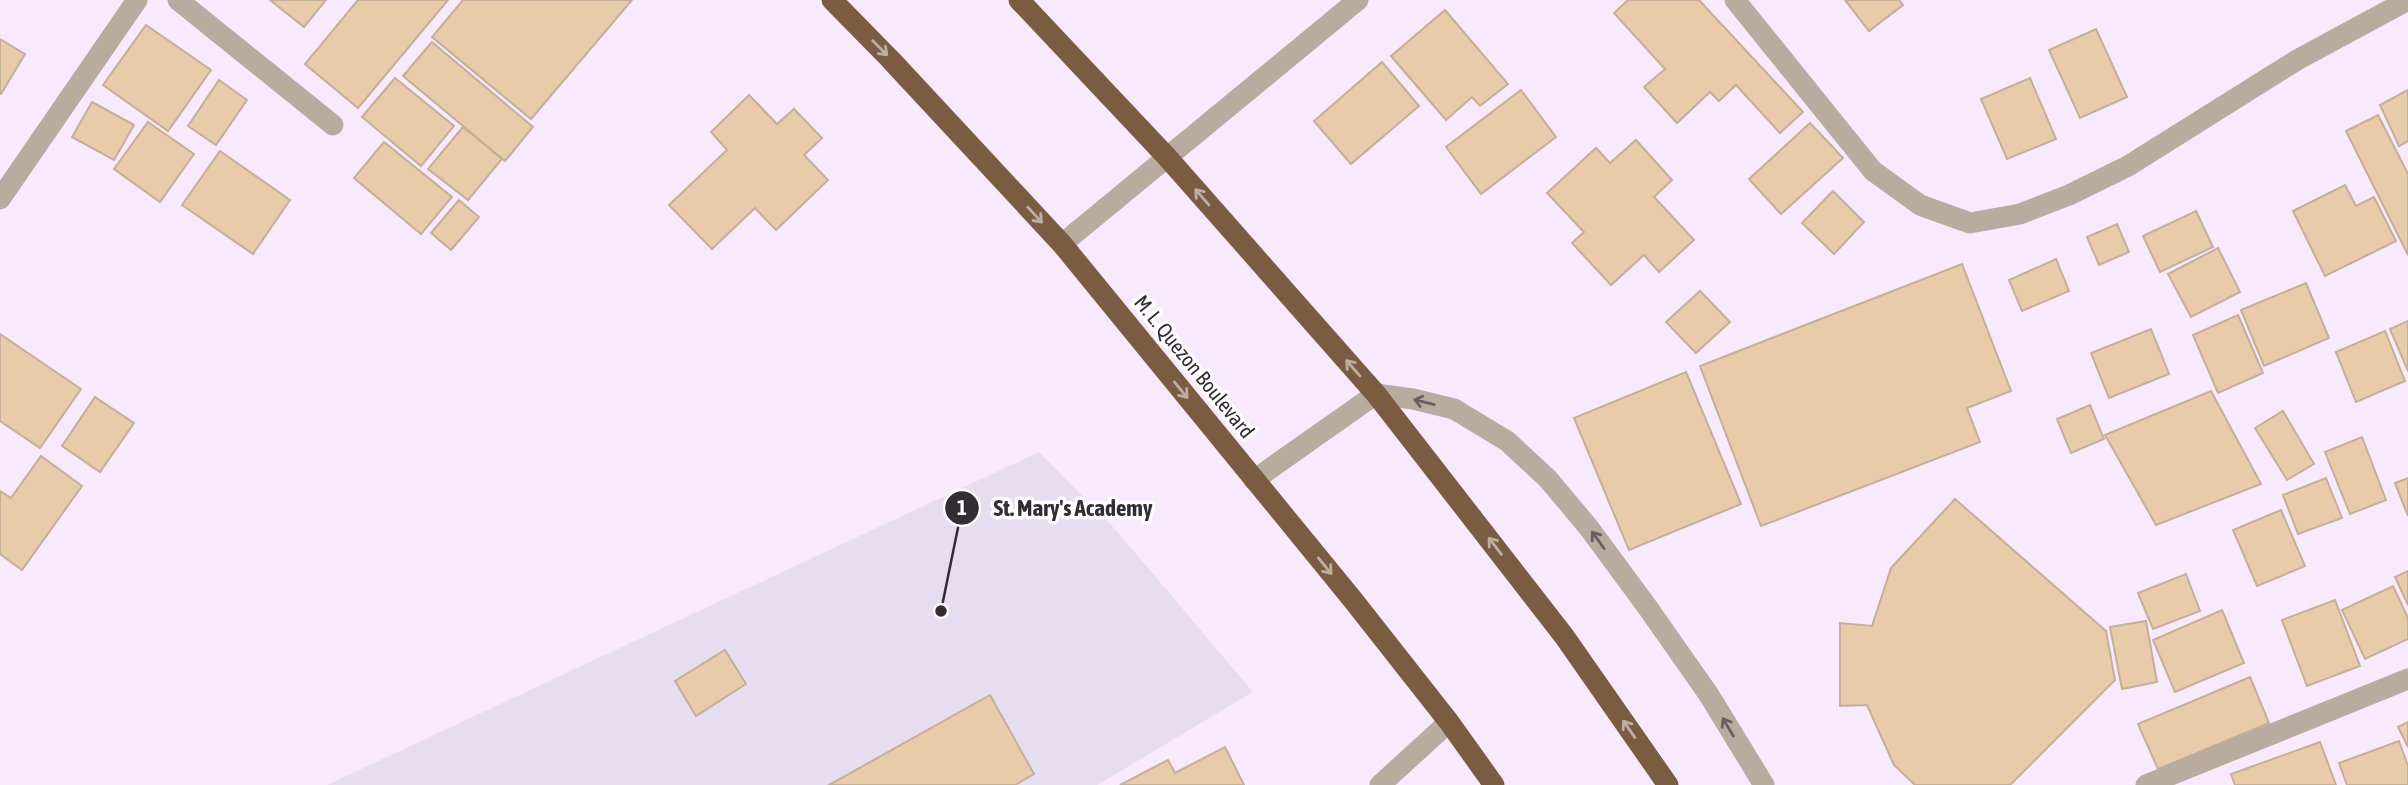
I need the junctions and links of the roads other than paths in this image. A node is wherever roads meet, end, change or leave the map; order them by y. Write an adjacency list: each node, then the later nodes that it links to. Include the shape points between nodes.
1 (137, 0): 10 (street)
2 (178, 0): 8 (street)
3 (832, 0): 11 (highway, M. L. Quezon Boulevard, one-way to 11)
4 (1019, 0): 9 (highway)
5 (1358, 0): 9 (street)
6 (2408, 0): 7 (street, via 2297,60 2128,166 2020,214 1970,223 1920,205 1873,171)
7 (1740, 2)
8 (333, 125)
9 (1167, 157): 11 (street); 12 (highway, one-way to 9)
10 (0, 199)
11 (1062, 244): 13 (highway, M. L. Quezon Boulevard, one-way to 13)
12 (1376, 394): 13 (street); 18 (highway, one-way to 12, via 1564,636); 19 (street, one-way to 12, via 1648,608 1548,479 1507,441 1454,409)
13 (1254, 480): 15 (highway, M. L. Quezon Boulevard, one-way to 15)
14 (2408, 679): 20 (street)
15 (1449, 722): 16 (street); 17 (highway, M. L. Quezon Boulevard)
16 (1380, 785)
17 (1494, 785)
18 (1668, 785)
19 (1764, 785)
20 (2146, 785)

